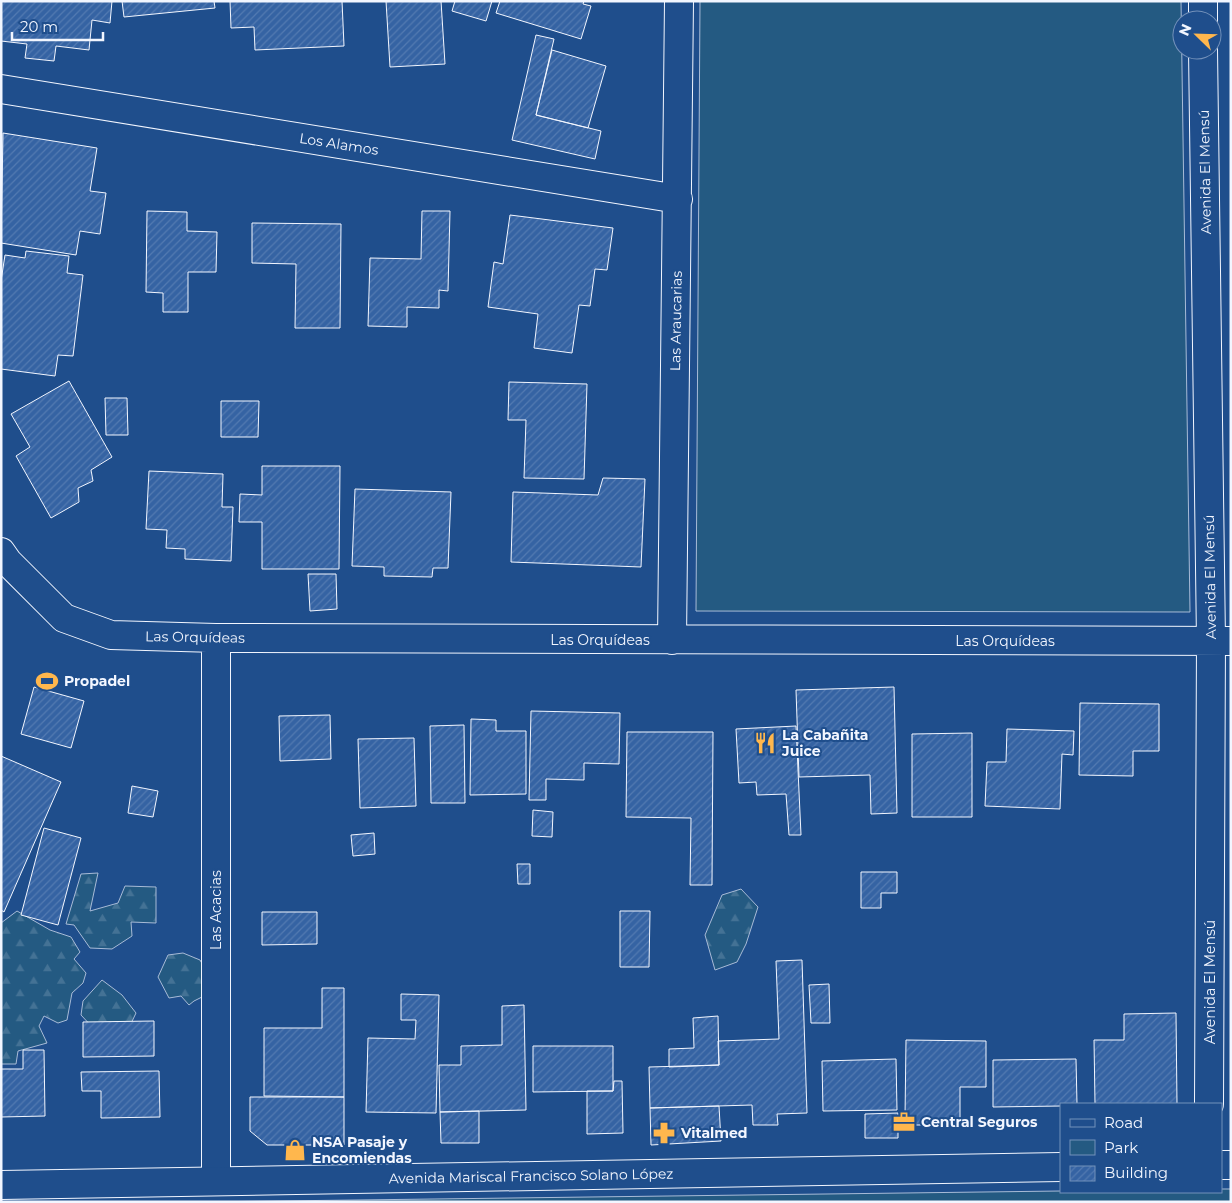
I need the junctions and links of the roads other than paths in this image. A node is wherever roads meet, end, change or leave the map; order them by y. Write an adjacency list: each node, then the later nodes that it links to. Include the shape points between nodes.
1 (679, 1): 4 (street, Las Araucarias)
2 (1203, 60): 8 (street, Avenida El Mensú)
3 (1, 89): 4 (street, Los Alamos)
4 (678, 199): 7 (street, Las Araucarias)
5 (1, 552): 6 (street, Las Orquídeas, via 64,618 111,636)
6 (216, 638): 7 (street, Las Orquídeas); 11 (street, Las Acacias)
7 (672, 640): 8 (street, Las Orquídeas)
8 (1221, 641): 9 (street, Avenida El Mensú)
9 (1209, 1103)
10 (1060, 1167): 11 (street, Avenida Mariscal Francisco Solano López)
11 (216, 1181): 12 (street, Avenida Mariscal Francisco Solano López)
12 (1, 1185)

